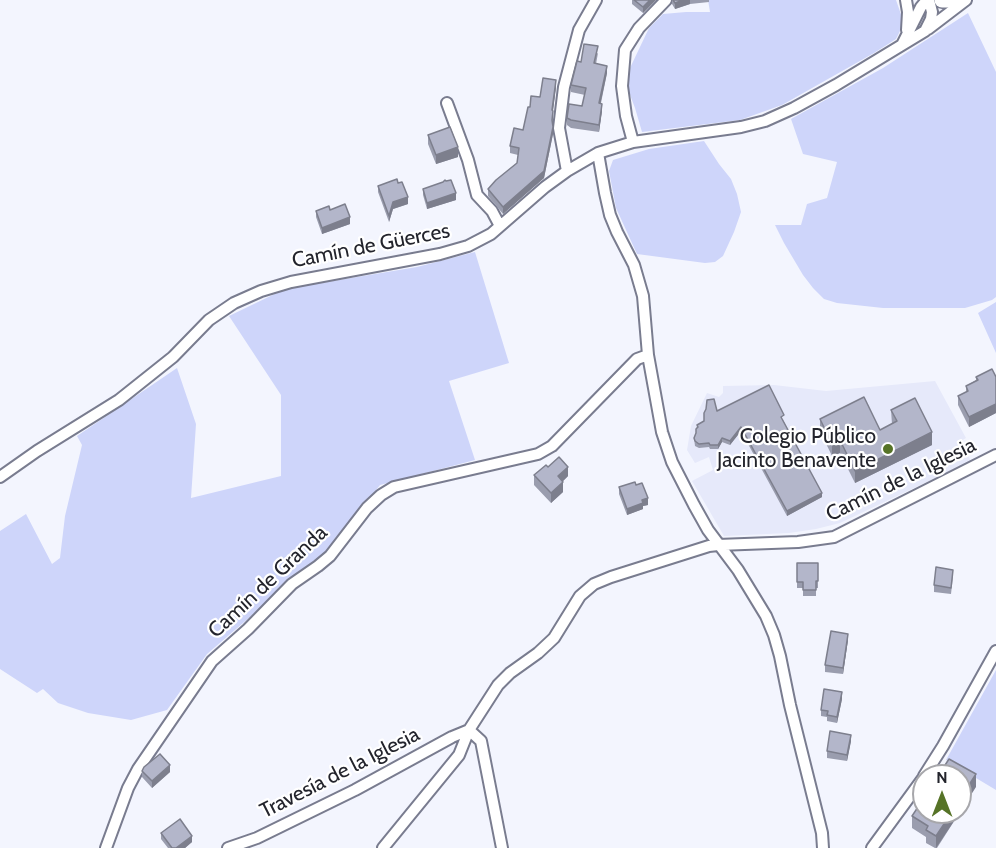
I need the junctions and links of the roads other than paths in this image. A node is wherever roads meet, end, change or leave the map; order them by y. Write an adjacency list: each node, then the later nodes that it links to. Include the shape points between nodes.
1 (596, 0): 14 (street, via 579,30 564,87 559,128)
2 (666, 0): 12 (street, via 639,28 625,50 622,86)
3 (906, 0): 9 (street)
4 (928, 0): 8 (street, via 932,12); 9 (street)
5 (942, 0): 6 (street)
6 (951, 0)
7 (966, 0): 8 (street, Camín de Güerces)
8 (925, 31): 10 (street, Camín de Güerces)
9 (907, 33): 10 (street)
10 (902, 45): 12 (street, Camín de Güerces, via 802,104 765,121)
11 (447, 103): 15 (street, via 477,195)
12 (633, 142): 13 (street, Camín de Güerces)
13 (598, 153): 14 (street, Camín de Güerces); 16 (street, via 610,215 634,265 643,296)
14 (567, 171): 15 (street, Camín de Güerces)
15 (500, 226): 18 (street, Camín de Güerces, via 468,246 291,282 234,303 209,320 173,357 119,400)
16 (648, 355): 19 (street, via 672,462); 24 (street, Camín de Granda, via 637,359 552,446 538,454 394,487 381,495 330,556 292,584 212,661 138,769)
17 (996, 455): 19 (street, Camín de la Iglesia, via 834,537)
18 (0, 477)
19 (718, 545): 21 (street, Camín de la Iglesia, via 594,584 580,596 554,638 498,686); 28 (street, via 738,570 774,635)
20 (996, 651): 22 (street)
21 (469, 730): 25 (street, Travesía de la Iglesia, via 355,790); 26 (street, Camín de la Iglesia, via 459,755); 27 (street, via 481,741)
22 (932, 764)
23 (912, 793): 29 (street)
24 (106, 848)
25 (228, 848)
26 (383, 848)
27 (502, 848)
28 (823, 848)
29 (872, 848)

